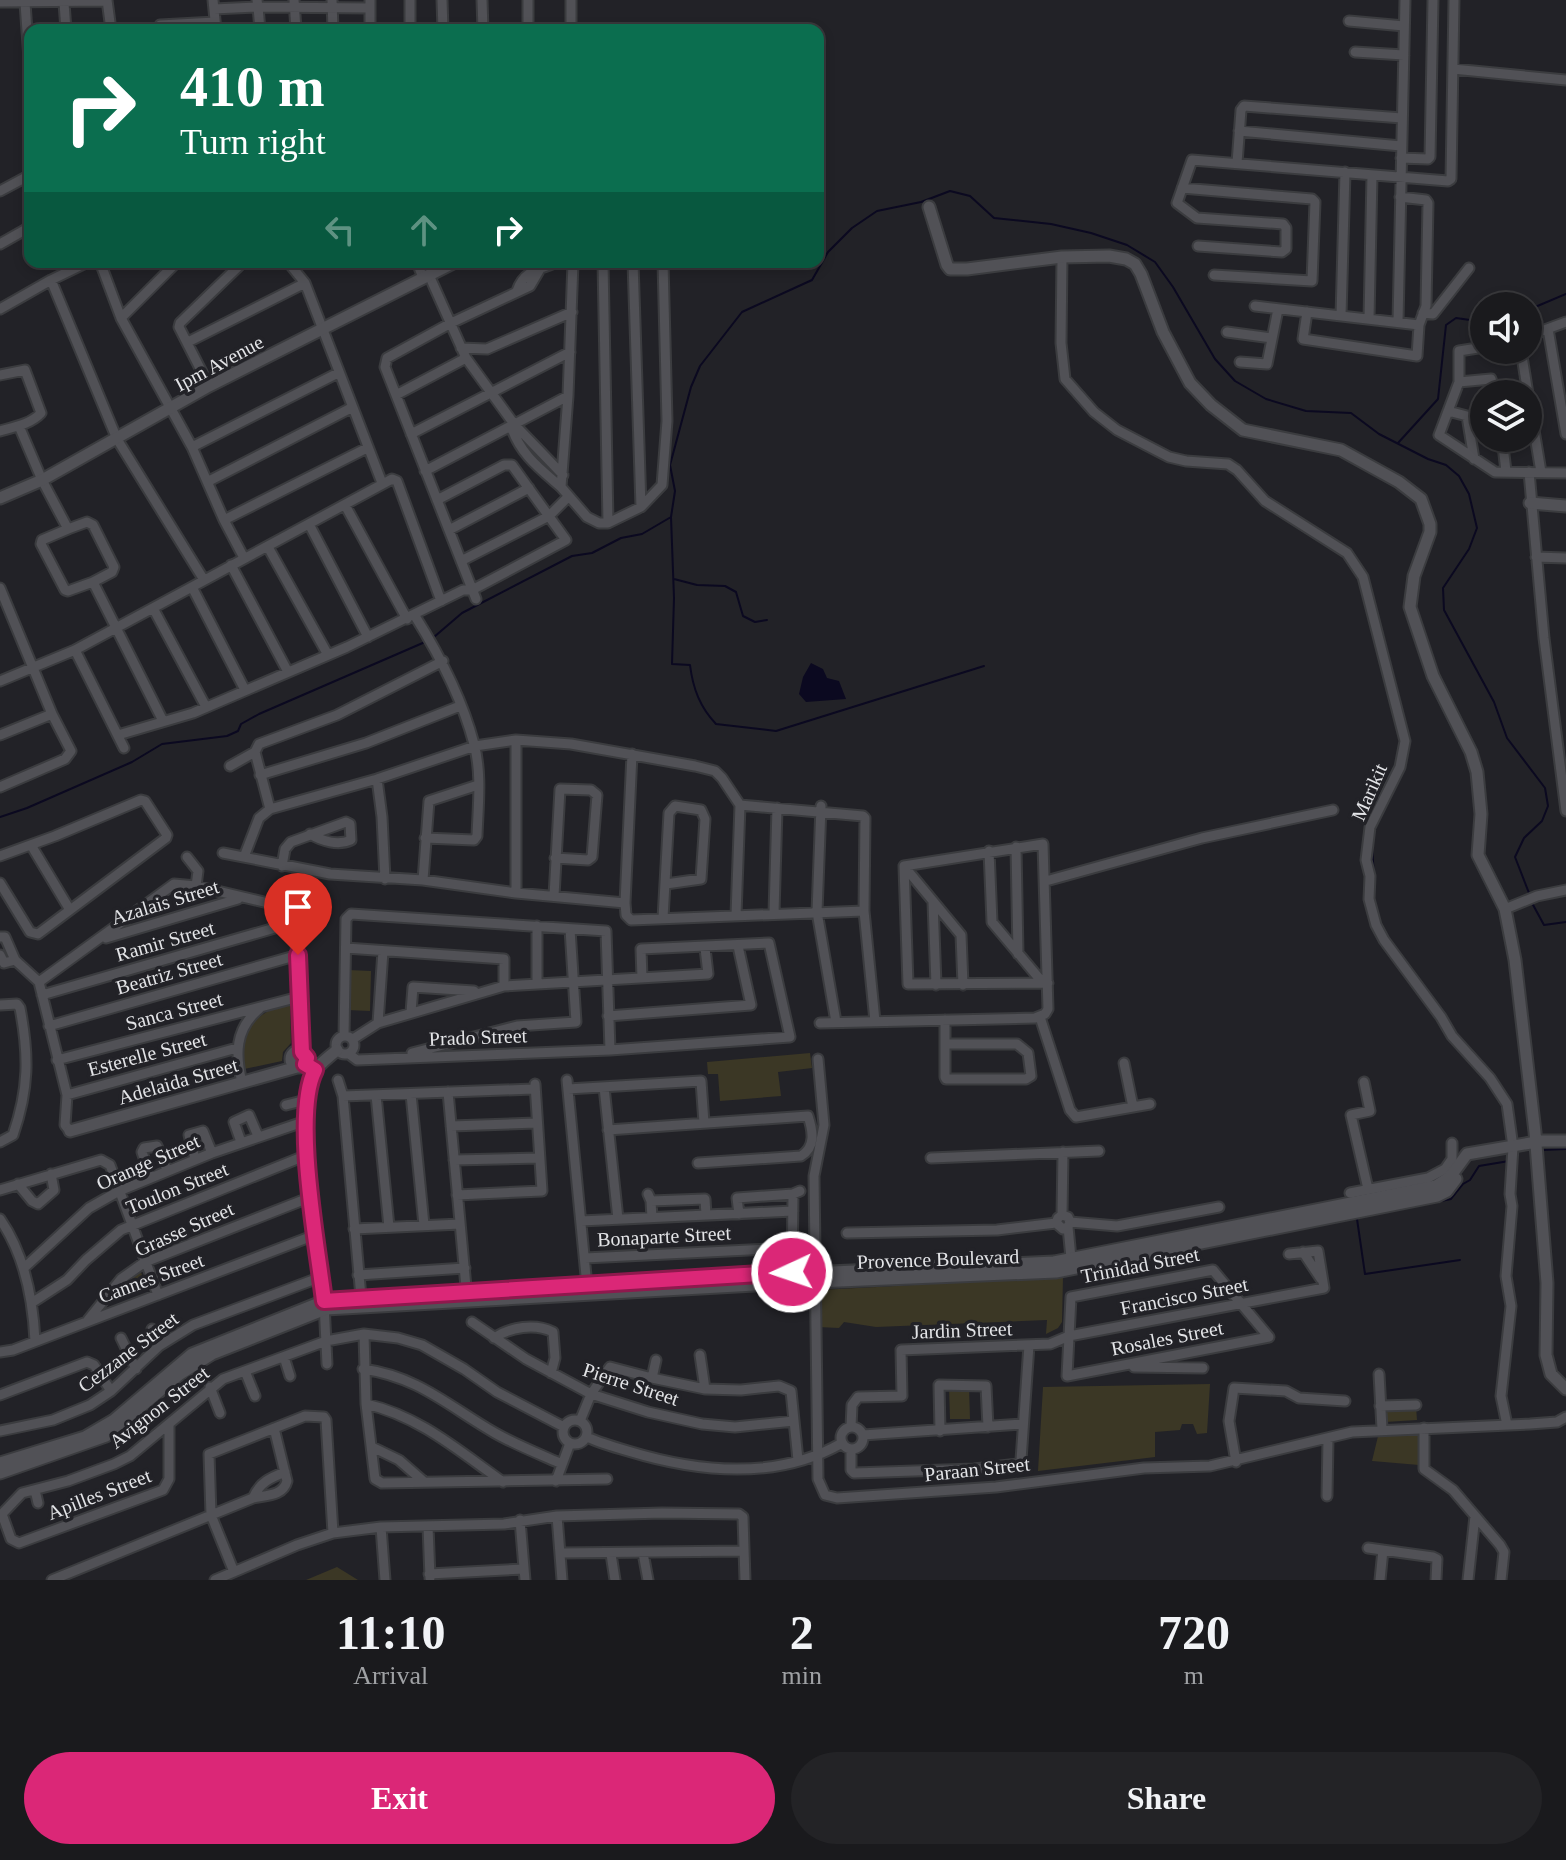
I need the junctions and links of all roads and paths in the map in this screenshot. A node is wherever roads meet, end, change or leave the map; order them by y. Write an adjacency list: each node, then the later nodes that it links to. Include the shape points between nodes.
1 (107, 0): 12 (street); 22 (street)
2 (410, 0): 28 (street)
3 (442, 0): 29 (street)
4 (482, 0): 30 (street)
5 (528, 0): 31 (street)
6 (571, 0): 32 (street)
7 (1405, 0): 33 (street)
8 (1433, 0): 41 (street, via 1430,157)
9 (1454, 0): 36 (street)
10 (0, 2): 11 (street)
11 (25, 3): 12 (street); 20 (street)
12 (64, 3): 21 (street)
13 (294, 3): 15 (street); 16 (street); 26 (street)
14 (214, 4): 15 (street); 24 (street)
15 (258, 4): 25 (street)
16 (332, 4): 17 (street); 27 (street)
17 (370, 4)
18 (159, 14): 23 (street)
19 (1349, 21): 33 (street)
20 (26, 24)
21 (66, 24)
22 (110, 24)
23 (160, 24)
24 (216, 24)
25 (260, 24)
26 (296, 24)
27 (333, 24)
28 (410, 24)
29 (443, 24)
30 (483, 24)
31 (528, 24)
32 (571, 24)
33 (1404, 26): 35 (street)
34 (1355, 52): 35 (street)
35 (1404, 55): 38 (street)
36 (1453, 69): 37 (street); 45 (street, via 1451,179)
37 (1566, 80)
38 (1402, 118): 39 (street, via 1244,106); 40 (street)
39 (1239, 131): 40 (street); 42 (street)
40 (1401, 146): 41 (street)
41 (1401, 158): 45 (street)
42 (1237, 163): 43 (street); 47 (street, via 1192,160)
43 (1345, 172): 44 (street); 76 (street)
44 (1372, 175): 45 (street); 78 (street)
45 (1401, 177): 49 (street)
46 (24, 178): 48 (street)
47 (1182, 188): 53 (street, via 1177,203 1197,218 1286,228 1282,252); 67 (street, via 1315,202 1312,281)
48 (0, 191)
49 (1400, 197): 75 (street, via 1428,203); 79 (street)
50 (929, 207): 54 (street, via 950,269)
51 (24, 230): 52 (street)
52 (0, 244)
53 (1198, 246)
54 (1062, 257): 212 (street, via 1109,256 1135,264 1190,383 1243,430 1341,450 1421,499 1430,532 1414,576 1412,615 1433,676 1471,752 1481,814 1478,855); 291 (street, Marikit, via 1062,372 1075,392 1140,443 1186,461 1228,464 1265,501 1347,553 1363,577 1405,741 1400,767 1370,827 1369,899 1376,925 1452,1036 1504,1098)
55 (76, 268): 68 (street)
56 (102, 268): 77 (street)
57 (171, 268): 77 (street)
58 (237, 268): 88 (street, via 180,323)
59 (293, 268): 69 (street)
60 (543, 268): 81 (street, via 523,277 517,291)
61 (573, 268): 73 (street)
62 (603, 268): 136 (street)
63 (633, 268): 133 (street)
64 (663, 268): 133 (street, via 667,421 662,485)
65 (1469, 268): 75 (street, via 1433,314)
66 (429, 272): 81 (street); 83 (street, Ipm Avenue)
67 (1214, 275)
68 (51, 280): 71 (street); 110 (street)
69 (305, 283): 83 (street); 88 (street)
70 (1255, 306): 72 (street)
71 (0, 309)
72 (1278, 309): 74 (street); 87 (street)
73 (572, 312): 89 (street, via 487,349); 91 (street)
74 (1307, 312): 76 (street); 82 (street, via 1303,339 1415,356)
75 (1423, 313): 82 (street)
76 (1341, 316): 78 (street)
77 (121, 318): 103 (street)
78 (1369, 319): 79 (street)
79 (1398, 322): 82 (street)
80 (1566, 322): 84 (street)
81 (451, 323): 89 (street); 100 (street, via 387,358 385,367)
82 (1419, 325)
83 (324, 329): 94 (street); 98 (street, Ipm Avenue)
84 (1548, 329): 85 (street); 109 (street)
85 (1542, 331)
86 (1227, 332): 87 (street)
87 (1272, 338): 93 (street, via 1266,366)
88 (188, 342): 98 (street)
89 (461, 348): 92 (street)
90 (1470, 349): 97 (street, via 1459,351)
91 (570, 352): 99 (street); 101 (street)
92 (466, 358): 99 (street); 100 (street)
93 (1240, 362)
94 (338, 373): 102 (street); 111 (street)
95 (0, 375): 106 (street, via 25,370 41,413)
96 (1470, 381): 97 (street)
97 (1459, 382): 104 (street)
98 (209, 386): 103 (street, Ipm Avenue)
99 (492, 393): 105 (street); 108 (street)
100 (396, 395): 108 (street)
101 (568, 396): 105 (street); 121 (street)
102 (351, 408): 112 (street); 123 (street)
103 (170, 409): 110 (street, Ipm Avenue); 111 (street)
104 (1448, 411): 115 (street, via 1467,416); 115 (street, via 1439,435)
105 (512, 425): 116 (street); 121 (street); 125 (street, via 526,456)
106 (19, 426): 107 (street); 122 (street)
107 (0, 431)
108 (411, 434): 116 (street)
109 (1566, 434)
110 (117, 439): 122 (street, Ipm Avenue); 146 (street)
111 (192, 447): 123 (street)
112 (367, 448): 124 (street); 135 (street)
113 (1504, 452): 117 (street)
114 (1538, 452): 119 (street)
115 (1474, 459): 117 (street, via 1495,472)
116 (425, 471): 129 (street)
117 (1506, 471): 118 (street)
118 (1529, 472): 119 (street); 130 (street)
119 (1541, 472): 120 (street)
120 (1566, 473)
121 (563, 475): 125 (street)
122 (42, 480): 128 (street, Ipm Avenue); 138 (street)
123 (209, 481): 135 (street)
124 (382, 483): 131 (street); 151 (street, via 397,481)
125 (561, 487): 127 (street)
126 (529, 488): 129 (street, via 512,465 504,465); 134 (street); 139 (street)
127 (568, 497): 134 (street); 136 (street, via 587,517)
128 (0, 498)
129 (437, 500): 139 (street)
130 (1530, 503): 132 (street); 141 (street)
131 (345, 505): 137 (street); 153 (street)
132 (1566, 506)
133 (641, 507): 136 (street)
134 (549, 516): 144 (street); 150 (street, via 565,543)
135 (224, 520): 142 (street)
136 (608, 523)
137 (309, 524): 140 (street); 155 (street)
138 (68, 529): 147 (street, via 93,525 114,567); 147 (street, via 41,544 65,590)
139 (449, 530): 144 (street)
140 (268, 547): 142 (street); 157 (street)
141 (1536, 557): 143 (street); 174 (street)
142 (244, 558): 145 (street)
143 (1566, 558)
144 (461, 561): 150 (street)
145 (231, 565): 146 (street); 160 (street)
146 (204, 580): 148 (street)
147 (93, 582): 154 (street)
148 (192, 587): 152 (street); 162 (street)
149 (0, 588): 159 (street)
150 (474, 595): 151 (street, via 463,590)
151 (441, 601): 153 (street)
152 (153, 608): 154 (street); 164 (street)
153 (411, 617): 155 (street); 158 (street)
154 (116, 628): 156 (street); 166 (street)
155 (368, 637): 157 (street)
156 (75, 650): 159 (street); 168 (street)
157 (328, 655): 160 (street)
158 (443, 661): 163 (street); 172 (street, via 337,715 259,744)
159 (33, 668): 161 (street); 165 (street)
160 (288, 672): 162 (street)
161 (0, 681)
162 (245, 690): 164 (street)
163 (460, 706): 170 (street); 176 (street, via 366,743)
164 (206, 707): 166 (street)
165 (52, 714): 167 (street); 179 (street, via 71,751 65,759)
166 (163, 721): 168 (street)
167 (0, 735)
168 (118, 735): 171 (street)
169 (516, 740): 170 (street); 173 (street); 206 (street)
170 (475, 746): 177 (street); 178 (street)
171 (124, 748)
172 (255, 752): 175 (street); 176 (street)
173 (632, 754): 181 (street, via 715,771); 211 (street)
174 (1563, 764): 180 (street)
175 (230, 766)
176 (260, 775): 183 (street)
177 (377, 779): 183 (street); 199 (street)
178 (478, 785): 188 (street, via 429,801); 188 (street, via 474,840)
179 (0, 787)
180 (1566, 804): 186 (street)
181 (740, 805): 182 (street); 217 (street)
182 (777, 808): 184 (street); 216 (street)
183 (270, 809): 195 (street, via 259,818)
184 (821, 809): 214 (street, via 865,818); 215 (street)
185 (1333, 810): 201 (street, via 1202,838)
186 (1566, 811)
187 (310, 834): 197 (street, via 291,842)
188 (425, 838): 200 (street)
189 (31, 845): 193 (street); 213 (street); 213 (street, via 141,800 166,831 166,838)
190 (1016, 847): 191 (street); 201 (street, via 1043,844); 228 (street)
191 (989, 851): 198 (street); 228 (street, via 992,922)
192 (223, 853): 195 (street)
193 (0, 856)
194 (187, 857): 204 (street, via 198,871)
195 (244, 857): 197 (street)
196 (555, 858): 196 (street, via 560,789 591,790 597,795 592,857); 208 (street)
197 (282, 866): 199 (street)
198 (904, 866): 210 (street); 238 (street, via 907,983)
199 (385, 879): 200 (street)
200 (423, 880): 206 (street)
201 (1046, 881): 237 (street)
202 (0, 883): 213 (street, via 30,932 38,934)
203 (666, 884): 203 (street, via 671,809 701,810 701,879); 219 (street)
204 (196, 886): 209 (street); 223 (street, via 174,884)
205 (1566, 890): 212 (street)
206 (516, 893): 208 (street)
207 (305, 894): 218 (street)
208 (554, 896): 211 (street)
209 (241, 898): 218 (street); 223 (street, Azalais Street)
210 (933, 902): 238 (street); 239 (street, via 961,935)
211 (625, 903): 219 (street, via 631,920)
212 (1505, 909): 288 (street)
213 (70, 910)
214 (864, 911): 215 (street); 250 (street)
215 (817, 912): 216 (street); 251 (street)
216 (774, 913): 217 (street)
217 (736, 915): 219 (street)
218 (300, 916): 230 (street); 242 (street, Ramir Street)
219 (663, 918)
220 (537, 926): 221 (street); 225 (street, via 351,914 346,919); 236 (street)
221 (570, 929): 233 (street, via 606,931); 235 (street)
222 (0, 937): 231 (street, via 5,937)
223 (99, 940): 234 (street)
224 (738, 946): 226 (street); 247 (street, via 751,1005); 258 (street, Prado Street, via 769,943 790,1037)
225 (346, 948): 227 (street); 255 (street)
226 (705, 948): 232 (street, via 708,974); 232 (street, via 641,949)
227 (383, 951): 240 (street, via 504,959); 252 (street)
228 (1018, 954): 237 (street)
229 (0, 955): 231 (street, via 4,963)
230 (298, 955): 243 (street); 254 (street, Beatriz Street)
231 (15, 960): 234 (street)
232 (642, 978): 233 (street)
233 (607, 981): 235 (street); 247 (street)
234 (39, 982): 242 (street)
235 (572, 982): 236 (street); 260 (street, via 576,1022 517,1026)
236 (537, 983): 240 (street)
237 (1045, 983): 239 (street); 248 (street, via 1048,1009)
238 (936, 985): 239 (street)
239 (963, 985)
240 (504, 986): 241 (street)
241 (481, 992): 246 (street); 246 (street, via 413,987)
242 (42, 995): 254 (street)
243 (299, 997): 245 (street, Sanca Street); 263 (street)
244 (0, 1005): 286 (street, via 20,1008 28,1048 19,1119 13,1135)
245 (261, 1007): 257 (street, via 249,1018); 262 (street, Sanca Street)
246 (411, 1012): 252 (street)
247 (608, 1016): 258 (street)
248 (1040, 1017): 249 (street); 277 (street, via 1073,1115)
249 (945, 1020): 250 (street); 256 (street)
250 (875, 1021): 251 (street)
251 (836, 1022): 253 (street)
252 (378, 1023): 255 (street)
253 (820, 1023)
254 (49, 1026): 262 (street)
255 (348, 1038): 259 (street, via 337,1041); 259 (street, via 354,1049)
256 (945, 1044): 256 (street, via 1017,1044 1028,1053 1031,1076 948,1079)
257 (237, 1048): 266 (street); 271 (street, Esterelle Street)
258 (610, 1050): 260 (street, Prado Street)
259 (343, 1052): 260 (street, Prado Street, via 357,1060); 263 (street)
260 (393, 1058)
261 (818, 1059): 336 (street, Paraan Street, via 824,1125 814,1176)
262 (57, 1060): 271 (street)
263 (305, 1063): 266 (street, Adelaida Street); 274 (street)
264 (1124, 1063): 277 (street)
265 (338, 1080): 273 (street)
266 (242, 1082): 283 (street, Adelaida Street)
267 (604, 1087): 280 (street, via 701,1081); 282 (street); 317 (street, via 568,1084)
268 (1362, 1089): 304 (street, via 1370,1111 1351,1115)
269 (448, 1092): 270 (street); 279 (street, via 534,1086); 281 (street)
270 (411, 1094): 272 (street); 321 (street)
271 (67, 1095): 283 (street, via 65,1125)
272 (376, 1095): 273 (street); 322 (street)
273 (343, 1096): 323 (street)
274 (306, 1100): 276 (street); 278 (street)
275 (1150, 1104): 277 (street)
276 (286, 1105)
277 (1133, 1107)
278 (306, 1121): 284 (street, Orange Street); 294 (street)
279 (536, 1123): 281 (street); 295 (street)
280 (704, 1123): 282 (street); 299 (street, via 808,1116 813,1138 801,1156)
281 (451, 1126): 298 (street)
282 (608, 1130): 316 (street)
283 (70, 1131)
284 (258, 1136): 287 (street, Orange Street); 287 (street, via 249,1115 234,1122)
285 (1566, 1141): 288 (street)
286 (0, 1142)
287 (241, 1142): 292 (street, Orange Street)
288 (1538, 1144): 291 (street); 373 (street, via 1546,1355 1551,1374)
289 (1099, 1151): 290 (street)
290 (1063, 1152): 296 (street); 318 (street)
291 (1513, 1152): 293 (street); 331 (street, Provence Boulevard, via 1471,1159 1437,1196); 387 (street, Marikit, via 1506,1276 1511,1306 1501,1396)
292 (212, 1153): 297 (street, Orange Street); 297 (street, via 203,1131 189,1135)
293 (1467, 1154): 304 (street, via 1453,1148 1438,1174); 329 (street, Provence Boulevard, via 1440,1185)
294 (307, 1155): 309 (street); 320 (street, Toulon Street)
295 (539, 1158): 298 (street); 308 (street, via 542,1191)
296 (931, 1158)
297 (195, 1159): 300 (street, Orange Street)
298 (454, 1160): 308 (street)
299 (698, 1163)
300 (167, 1170): 302 (street, Orange Street); 302 (street, via 157,1146 144,1148)
301 (51, 1174): 303 (street); 303 (street, via 54,1190 38,1204); 306 (street, via 106,1161)
302 (150, 1176): 306 (street, Orange Street)
303 (18, 1184): 305 (street)
304 (1368, 1189): 307 (street)
305 (0, 1190)
306 (119, 1191): 320 (street); 332 (street, Orange Street, via 89,1208)
307 (1350, 1193)
308 (457, 1195): 319 (street)
309 (311, 1197): 325 (street); 330 (street, Grasse Street)
310 (1219, 1207): 318 (street, via 1117,1226)
311 (793, 1211): 312 (street); 312 (street, via 796,1192 737,1194); 326 (street)
312 (739, 1214): 313 (street)
313 (706, 1215): 314 (street); 314 (street, via 705,1199 649,1198)
314 (652, 1218): 316 (street)
315 (0, 1219): 332 (street)
316 (618, 1219): 317 (street)
317 (581, 1221): 328 (street)
318 (1064, 1222): 324 (street, via 997,1230); 329 (street)
319 (460, 1224): 321 (street); 333 (street)
320 (132, 1225): 330 (street); 342 (street, Toulon Street)
321 (424, 1225): 322 (street)
322 (389, 1227): 323 (street)
323 (354, 1229): 334 (street)
324 (847, 1233)
325 (315, 1235): 335 (street); 339 (street, Cannes Street)
326 (792, 1248): 328 (street, Bonaparte Street); 337 (street)
327 (1289, 1254): 343 (street, Francisco Street, via 1318,1251 1324,1288)
328 (585, 1258): 338 (street)
329 (1071, 1258): 331 (street, Provence Boulevard)
330 (145, 1262): 339 (street); 345 (street, Grasse Street, via 121,1279)
331 (1055, 1267): 336 (street, Provence Boulevard)
332 (24, 1268): 342 (street)
333 (465, 1268): 334 (street); 340 (street)
334 (358, 1275): 341 (street)
335 (321, 1277): 344 (street); 356 (street, Cezzane Street, via 193,1325)
336 (814, 1277): 337 (street, Provence Boulevard); 404 (street, Paraan Street)
337 (792, 1278): 338 (street, Provence Boulevard)
338 (587, 1288): 340 (street, Provence Boulevard)
339 (158, 1295): 345 (street, Cannes Street)
340 (467, 1296): 341 (street, Provence Boulevard); 344 (street, Provence Boulevard)
341 (361, 1297): 344 (street, Provence Boulevard)
342 (33, 1302): 352 (street)
343 (1240, 1304): 349 (street, Francisco Street); 349 (street, Trinidad Street, via 1213,1270 1072,1292); 357 (street, Rosales Street, via 1270,1340)
344 (325, 1305): 353 (street); 407 (street, Provence Boulevard, via 210,1345 85,1437); 411 (street, Provence Boulevard, via 212,1354 106,1436)
345 (88, 1320): 352 (street, Cannes Street)
346 (472, 1322): 351 (street, Pierre Street)
347 (152, 1329): 356 (street)
348 (364, 1334): 353 (street, Avignon Street); 365 (street); 389 (street, Avignon Street, via 422,1345)
349 (1069, 1336): 354 (street, Francisco Street); 363 (street, Rosales Street, via 1066,1379)
350 (121, 1338): 364 (street)
351 (494, 1338): 367 (street, Pierre Street); 367 (street, via 523,1328 553,1332)
352 (35, 1341): 358 (street, Cannes Street)
353 (326, 1341): 360 (street, Avignon Street); 362 (street)
354 (1050, 1344): 355 (street, Jardin Street)
355 (1029, 1345): 386 (street); 390 (street, Jardin Street, via 900,1345 906,1396 858,1397 852,1405)
356 (159, 1346): 364 (street, Cezzane Street)
357 (1205, 1350): 363 (street, Rosales Street); 363 (street, via 1202,1373)
358 (0, 1352)
359 (700, 1355): 372 (street)
360 (284, 1357): 366 (street, Avignon Street); 369 (street)
361 (656, 1360): 370 (street)
362 (327, 1364)
363 (1114, 1367)
364 (136, 1369): 374 (street, Cezzane Street)
365 (363, 1369): 379 (street); 408 (street, via 409,1380 494,1432)
366 (245, 1371): 371 (street, Avignon Street); 377 (street)
367 (551, 1373): 375 (street, Pierre Street)
368 (1379, 1374): 381 (street)
369 (290, 1376)
370 (652, 1378): 372 (street); 375 (street, via 610,1367)
371 (210, 1387): 382 (street); 388 (street, Avignon Street)
372 (705, 1389): 385 (street, via 786,1386)
373 (1566, 1389)
374 (111, 1391): 376 (street, via 87,1362); 395 (street, Cezzane Street, via 61,1418)
375 (591, 1394): 384 (street); 385 (street, Pierre Street, via 702,1424 735,1427)
376 (0, 1395)
377 (255, 1396)
378 (1345, 1401): 406 (street, via 1234,1388 1229,1421)
379 (366, 1404): 402 (street); 416 (street, via 420,1424)
380 (1416, 1405): 381 (street)
381 (1380, 1406): 394 (street)
382 (220, 1413)
383 (1566, 1417): 387 (street, Paraan Street)
384 (580, 1421): 389 (street); 398 (street, via 587,1427)
385 (794, 1421): 405 (street)
386 (1023, 1424): 391 (street); 409 (street, via 1018,1464)
387 (1507, 1425): 393 (street, Paraan Street)
388 (169, 1426): 417 (street, Avignon Street, via 114,1464); 421 (street, Apilles Street, via 169,1479 163,1490 19,1543 11,1539)
389 (564, 1427): 400 (street)
390 (851, 1427): 397 (street); 401 (street, via 843,1431)
391 (988, 1427): 396 (street); 396 (street, via 986,1386 939,1385)
392 (274, 1428): 410 (street); 422 (street, via 209,1454); 428 (street, via 305,1416 326,1420)
393 (1424, 1428): 394 (street, Paraan Street); 424 (street, via 1424,1469 1453,1490)
394 (1382, 1429): 399 (street, Paraan Street)
395 (0, 1431)
396 (940, 1431): 397 (street)
397 (863, 1435): 403 (street, via 861,1445)
398 (587, 1437): 400 (street, via 580,1444); 405 (street, via 656,1465 781,1471)
399 (1328, 1439): 406 (street, Paraan Street); 418 (street)
400 (570, 1443): 408 (street)
401 (842, 1443): 403 (street); 404 (street)
402 (372, 1447): 414 (street, via 399,1460); 414 (street, via 375,1479)
403 (851, 1449): 409 (street)
404 (818, 1455): 405 (street); 406 (street, Paraan Street, via 819,1485 825,1495 837,1498)
405 (798, 1460)
406 (1236, 1462)
407 (0, 1463)
408 (562, 1464): 415 (street)
409 (852, 1471): 412 (street)
410 (285, 1472): 419 (street, via 258,1487); 419 (street, via 281,1492)
411 (0, 1473)
412 (840, 1476)
413 (607, 1479): 415 (street)
414 (423, 1481): 416 (street)
415 (556, 1481): 416 (street)
416 (503, 1482)
417 (35, 1490): 420 (street); 421 (street, Avignon Street, via 22,1493)
418 (1327, 1496)
419 (253, 1498): 422 (street)
420 (38, 1503)
421 (1, 1514)
422 (211, 1515): 435 (street); 436 (street)
423 (557, 1516): 425 (street); 431 (street, via 736,1513 743,1517); 432 (street)
424 (1475, 1516): 449 (street); 450 (street, via 1504,1552)
425 (520, 1520): 426 (street); 437 (street)
426 (428, 1526): 427 (street); 439 (street)
427 (381, 1527): 428 (street); 442 (street)
428 (333, 1533): 435 (street)
429 (1368, 1548): 430 (street)
430 (1383, 1550): 447 (street); 448 (street, via 1437,1559)
431 (743, 1551): 433 (street); 446 (street)
432 (560, 1553): 434 (street); 443 (street)
433 (643, 1553): 434 (street); 445 (street)
434 (611, 1554): 444 (street)
435 (234, 1572): 441 (street)
436 (80, 1575): 440 (street)
437 (524, 1575): 438 (street)
438 (482, 1576): 439 (street)
439 (430, 1577)
440 (52, 1580)
441 (215, 1580)
442 (385, 1580)
443 (562, 1580)
444 (615, 1580)
445 (648, 1580)
446 (745, 1580)
447 (1380, 1580)
448 (1436, 1580)
449 (1468, 1580)
450 (1501, 1580)

